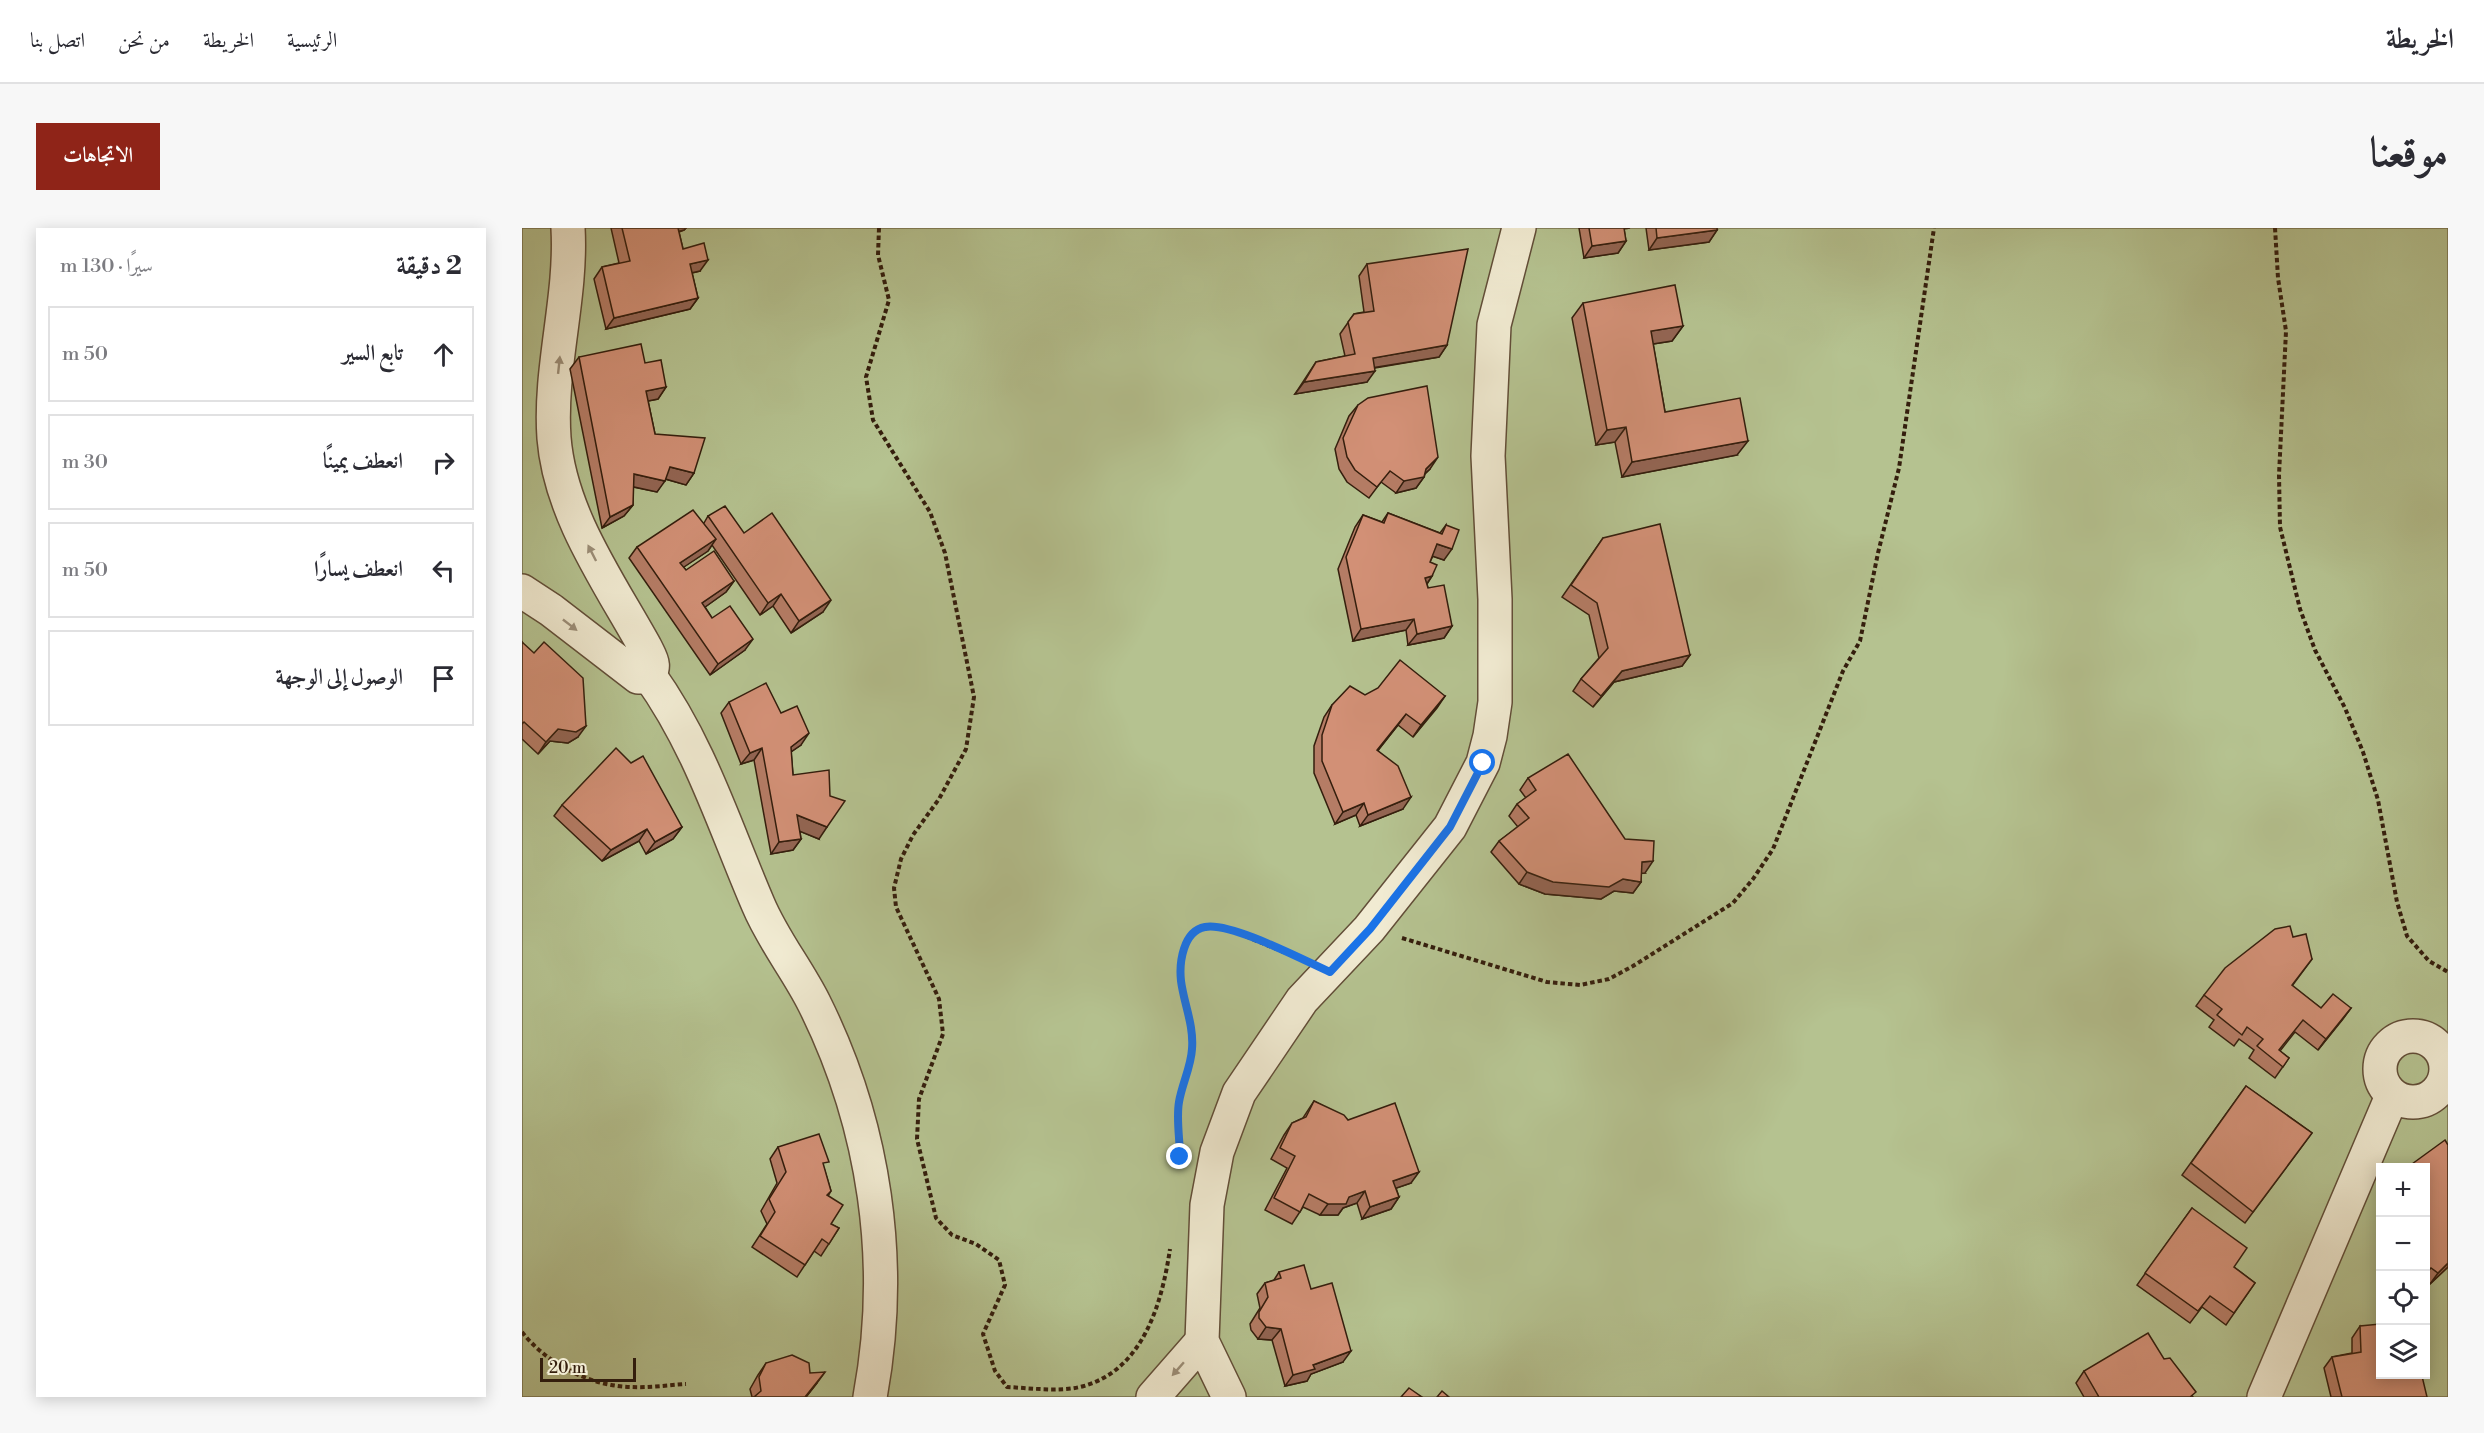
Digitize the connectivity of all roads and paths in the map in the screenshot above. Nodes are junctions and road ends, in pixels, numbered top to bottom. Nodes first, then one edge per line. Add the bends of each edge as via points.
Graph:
1 (568, 228) edge
2 (879, 228) edge
3 (1519, 228) edge
4 (1934, 228) edge
5 (2275, 228) edge
6 (522, 591) edge
7 (649, 675) junction
8 (1370, 929) junction
9 (1330, 972) junction
10 (2448, 972) edge
11 (2447, 1072) edge
12 (2392, 1096) junction
13 (1179, 1169) dead end
14 (1170, 1247) dead end
15 (522, 1332) edge
16 (1202, 1341) junction
17 (686, 1384) dead end
18 (870, 1397) edge
19 (1153, 1397) edge
20 (1229, 1397) edge
21 (2264, 1397) edge

7 -> 1 street via 652,662 578,526 557,458 555,395 568,272
2 - 14 path via 878,255 889,300 866,377 873,420 930,512 945,552 974,697 966,749 939,799 913,835 901,859 894,888 896,907 939,999 943,1034 919,1099 917,1139 936,1218 952,1235 976,1244 999,1260 1005,1285 983,1334 995,1371 1007,1387 1081,1387 1115,1371 1131,1356 1154,1316 1164,1290
3 - 8 street via 1494,325 1488,456 1495,599 1495,702 1490,736 1483,763 1450,827
4 - 8 path via 1899,468 1860,642 1843,671 1773,849 1753,879 1733,903 1633,966 1609,978 1580,985 1547,982
5 - 10 path via 2286,331 2278,474 2280,527 2314,650 2358,741 2378,800 2407,936 2429,961
6 -> 7 street via 634,675
7 - 18 street via 701,762 759,907 777,944 813,1000 850,1092 874,1190 881,1247 881,1327
8 - 9 street
9 - 13 path via 1233,931 1206,927 1193,933 1181,964 1192,1049 1178,1105
9 - 16 street via 1302,999 1269,1045 1239,1094 1217,1152 1207,1205
11 - 12 street via 2432,1097 2405,1102
11 - 12 street via 2443,1055 2432,1042 2416,1036 2399,1039 2386,1049 2379,1065 2382,1082
12 - 21 street
15 - 17 path via 533,1347 579,1377 629,1387
16 -> 19 street
16 - 20 street

